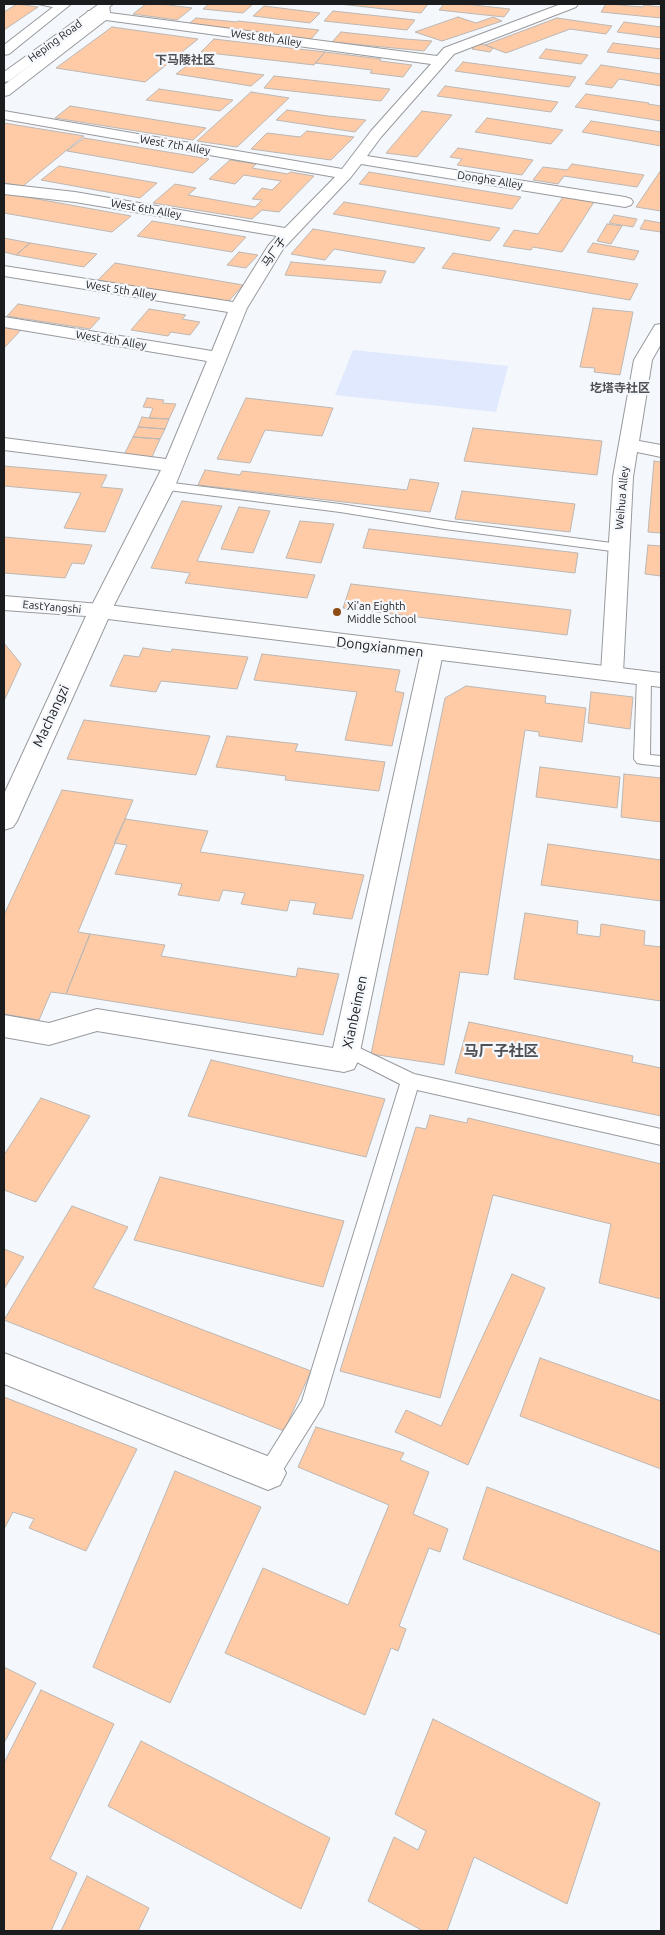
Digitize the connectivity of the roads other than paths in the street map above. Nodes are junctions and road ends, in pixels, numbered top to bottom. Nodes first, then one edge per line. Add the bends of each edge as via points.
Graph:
1 (42, 4) edge
2 (572, 4) edge
3 (64, 5) edge
4 (98, 9) edge
5 (4, 51) edge
6 (441, 61) junction
7 (4, 65) edge
8 (4, 78) edge
9 (4, 92) edge
10 (4, 116) edge
11 (356, 159) junction
12 (346, 174) junction
13 (4, 189) edge
14 (625, 202) dead end
15 (287, 233) junction
16 (4, 271) edge
17 (238, 308) junction
18 (4, 322) edge
19 (661, 329) edge
20 (218, 358) junction
21 (4, 444) edge
22 (628, 445) junction
23 (661, 450) edge
24 (174, 466) junction
25 (165, 486) junction
26 (619, 548) junction
27 (4, 602) edge
28 (100, 611) junction
29 (432, 653) junction
30 (612, 673) junction
31 (653, 679) edge
32 (661, 761) edge
33 (12, 784) edge
34 (4, 821) edge
35 (4, 1026) edge
36 (347, 1049) junction
37 (410, 1081) junction
38 (661, 1137) edge
39 (4, 1368) edge
40 (268, 1473) joint

1 - 3 lane
2 - 6 street, 马厂子 via 449,51
3 - 5 street
4 - 6 street, West 8th Alley
4 - 7 street, Heping Road
4 - 8 street, Heping Road
4 - 9 street
6 - 11 street, 马厂子
10 - 12 street, West 7th Alley
11 - 12 street, 马厂子
11 - 14 street, Donghe Alley
12 - 15 street, 马厂子
13 - 15 street, West 6th Alley via 75,197
15 - 17 street, 马厂子
16 - 17 street, West 5th Alley
17 - 20 street, 马厂子
18 - 20 street, West 4th Alley
19 - 22 street, Weihua Alley via 643,360
20 - 24 street, 马厂子
21 - 24 street
22 - 23 street
22 - 26 street, Weihua Alley
24 - 25 street, 马厂子
25 - 26 lane
25 - 28 street, 马厂子
26 - 30 street, Weihua Alley
27 - 28 street, EastYangshi
28 - 29 street, Dongxianmen
28 - 33 street, Machangzi
29 - 30 street, Dongxianmen
29 - 36 street, Xianbeimen
30 - 31 street, Dongxianmen
31 - 32 lane via 642,759
33 - 34 street, Machangzi
35 - 36 street, Xianbeimen via 49,1034 98,1020 344,1061
36 - 37 lane
37 - 38 lane
37 - 40 lane via 312,1406
39 - 40 street

